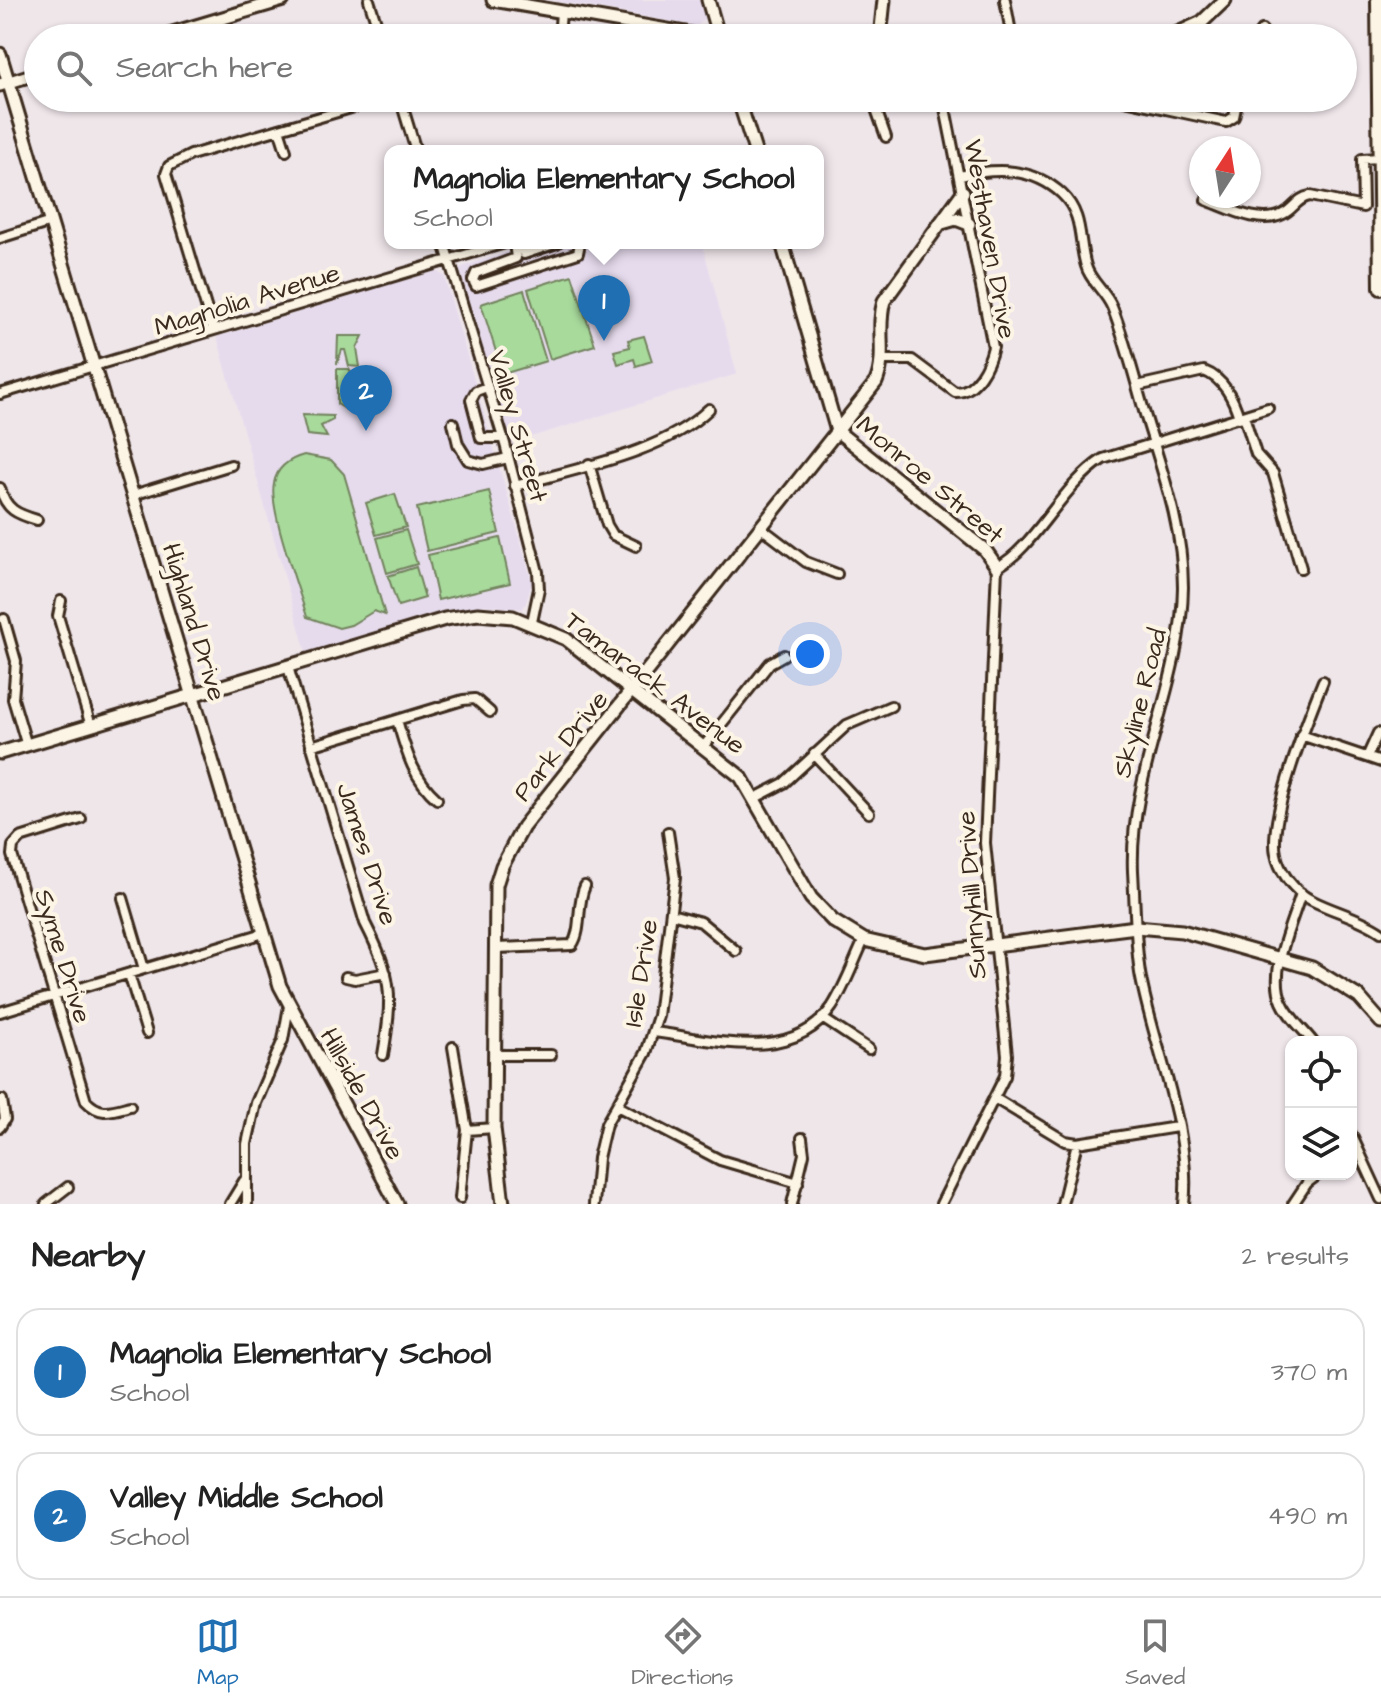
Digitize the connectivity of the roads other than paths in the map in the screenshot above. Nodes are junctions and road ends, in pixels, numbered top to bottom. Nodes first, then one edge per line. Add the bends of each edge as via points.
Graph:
1 (283, 0) edge
2 (369, 0) edge
3 (493, 0) edge
4 (708, 0) edge
5 (884, 0) edge
6 (1005, 0) edge
7 (1225, 0) edge
8 (1378, 0) edge
9 (561, 12) junction
10 (203, 24) edge
11 (377, 24) edge
12 (560, 24) edge
13 (633, 24) edge
14 (714, 24) edge
15 (881, 24) edge
16 (1009, 24) edge
17 (1198, 24) edge
18 (0, 54) edge
19 (24, 77) edge
20 (4, 83) edge
21 (337, 112) edge
22 (404, 112) edge
23 (742, 112) edge
24 (877, 112) edge
25 (946, 112) edge
26 (1180, 112) edge
27 (1235, 112) edge
28 (279, 129) junction
29 (886, 137) dead end
30 (414, 145) edge
31 (753, 145) edge
32 (286, 151) dead end
33 (1379, 158) junction
34 (960, 176) junction
35 (963, 192) junction
36 (1227, 208) edge
37 (51, 222) junction
38 (942, 223) junction
39 (969, 224) junction
40 (0, 238) edge
41 (446, 249) edge
42 (485, 249) edge
43 (517, 249) edge
44 (521, 249) edge
45 (539, 249) edge
46 (579, 249) edge
47 (784, 249) edge
48 (524, 254) junction
49 (449, 260) junction
50 (527, 268) junction
51 (1381, 288) edge
52 (213, 330) junction
53 (881, 360) junction
54 (94, 366) junction
55 (1137, 386) junction
56 (487, 387) junction
57 (0, 394) edge
58 (827, 401) junction
59 (857, 405) junction
60 (1268, 408) dead end
61 (709, 409) dead end
62 (1242, 417) junction
63 (453, 423) dead end
64 (837, 431) junction
65 (503, 438) junction
66 (1154, 444) junction
67 (508, 458) junction
68 (589, 464) junction
69 (231, 465) dead end
70 (515, 486) junction
71 (0, 488) edge
72 (133, 495) junction
73 (37, 520) dead end
74 (760, 527) junction
75 (636, 546) dead end
76 (997, 567) junction
77 (1301, 568) dead end
78 (837, 574) dead end
79 (61, 601) dead end
80 (4, 619) dead end
81 (532, 622) junction
82 (784, 655) dead end
83 (288, 667) junction
84 (1323, 681) dead end
85 (634, 691) junction
86 (193, 696) junction
87 (891, 706) dead end
88 (490, 712) dead end
89 (397, 720) junction
90 (91, 726) junction
91 (1378, 733) dead end
92 (1301, 735) junction
93 (27, 746) junction
94 (311, 746) junction
95 (704, 746) junction
96 (0, 753) edge
97 (814, 754) junction
98 (1368, 755) junction
99 (1381, 762) edge
100 (755, 798) junction
101 (437, 799) dead end
102 (869, 813) dead end
103 (81, 819) dead end
104 (668, 832) dead end
105 (585, 886) dead end
106 (1301, 893) junction
107 (123, 898) dead end
108 (671, 914) junction
109 (1136, 927) junction
110 (1381, 932) edge
111 (264, 933) junction
112 (864, 940) junction
113 (994, 945) junction
114 (497, 948) junction
115 (736, 951) dead end
116 (1282, 958) junction
117 (144, 969) junction
118 (386, 973) junction
119 (129, 974) junction
120 (346, 977) dead end
121 (55, 996) junction
122 (289, 1006) junction
123 (0, 1012) edge
124 (822, 1018) junction
125 (1381, 1022) edge
126 (654, 1032) junction
127 (147, 1033) dead end
128 (1308, 1036) edge
129 (453, 1047) dead end
130 (869, 1049) dead end
131 (383, 1055) dead end
132 (495, 1055) junction
133 (551, 1055) dead end
134 (996, 1099) junction
135 (2, 1100) dead end
136 (130, 1106) dead end
137 (617, 1106) junction
138 (0, 1127) edge
139 (1177, 1127) junction
140 (494, 1128) junction
141 (467, 1130) junction
142 (802, 1138) dead end
143 (1077, 1143) junction
144 (1357, 1159) edge
145 (246, 1174) junction
146 (1311, 1180) edge
147 (798, 1183) junction
148 (68, 1187) dead end
149 (460, 1198) dead end
150 (1381, 1199) edge
151 (46, 1204) edge
152 (230, 1204) edge
153 (247, 1204) edge
154 (397, 1204) edge
155 (503, 1204) edge
156 (594, 1204) edge
157 (792, 1204) edge
158 (941, 1204) edge
159 (1062, 1204) edge
160 (1184, 1204) edge
161 (1293, 1204) edge

1 - 10 main road
2 - 11 street
3 - 9 main road
4 - 14 main road
5 - 15 main road
6 - 16 street
7 - 17 main road
8 - 33 main road
9 - 12 street
9 - 13 main road
18 - 20 main road, Highland Drive
19 - 20 main road
20 - 37 main road, Highland Drive
21 - 28 street
22 - 30 street
23 - 31 main road
24 - 29 street
25 - 34 street, Westhaven Drive
26 - 27 street via 1226,122
28 - 32 street
28 - 52 street via 191,155 169,166 166,174
33 - 36 street via 1362,159 1363,207 1310,196 1270,217
33 - 51 main road
34 - 35 street, Westhaven Drive
34 - 55 street, Skyline Road via 1014,172 1030,175 1063,195 1078,217 1086,267 1112,306
35 - 38 main road, Park Drive
35 - 39 street, Westhaven Drive
37 - 40 street
37 - 54 main road, Highland Drive
38 - 39 main road via 956,219
38 - 53 main road, Park Drive via 884,301 879,318
39 - 53 street, Westhaven Drive via 993,336 989,362 970,388 955,392 912,360
41 - 49 street, Valley Street
42 - 49 street, Magnolia Avenue
43 - 50 street via 516,258 476,273 476,286
44 - 48 street
45 - 48 street
46 - 50 street
47 - 58 main road, Monroe Street
48 - 50 street
49 - 52 street, Magnolia Avenue
49 - 56 street, Valley Street
52 - 54 street, Magnolia Avenue
53 - 59 main road, Park Drive via 876,382
54 - 57 street, Magnolia Avenue
54 - 72 main road, Highland Drive
55 - 62 street via 1204,371 1227,391
55 - 66 street, Skyline Road
56 - 65 street, Valley Street
56 - 65 street via 471,400 477,430 481,438
58 - 59 main road via 837,409
58 - 64 main road, Monroe Street
59 - 64 main road, Park Drive
60 - 62 street
61 - 68 street via 688,429 665,440
62 - 66 street
62 - 77 street via 1256,454 1273,473
63 - 67 street via 468,460 483,464
64 - 74 main road, Park Drive
64 - 76 main road, Monroe Street via 985,550
65 - 67 street, Valley Street
66 - 76 street via 1103,459 1080,474 1013,556
66 - 109 street, Skyline Road via 1177,529 1183,585 1180,639 1138,797 1133,844
67 - 70 street, Valley Street
68 - 70 street
68 - 75 street via 607,525 613,535
69 - 72 street
70 - 81 street, Valley Street via 538,572
71 - 73 street via 14,513
72 - 86 main road, Highland Drive
74 - 78 street via 806,562
74 - 85 main road, Park Drive
76 - 113 street, Sunnyhill Drive via 984,817
79 - 90 street via 58,616
80 - 93 street via 16,661 13,699
81 - 83 main road, Tamarack Avenue via 495,615 445,619
81 - 85 main road, Tamarack Avenue via 566,639
82 - 95 street via 770,663
83 - 86 main road, Tamarack Avenue
83 - 94 street, James Drive
84 - 92 street
85 - 95 main road, Tamarack Avenue
85 - 114 main road, Park Drive via 515,841 496,885
86 - 90 main road, Tamarack Avenue
86 - 111 main road, Highland Drive
87 - 97 street via 847,725
88 - 89 street via 475,699 463,700
89 - 94 street
89 - 101 street via 413,770
90 - 93 main road, Tamarack Avenue
91 - 98 street
92 - 98 street
92 - 106 street via 1275,832 1282,872
93 - 96 main road, Tamarack Avenue
94 - 118 street, James Drive via 365,923
95 - 100 main road, Tamarack Avenue via 741,777
97 - 100 street via 784,783
97 - 102 street
98 - 99 street
100 - 112 main road, Tamarack Avenue via 811,898 833,921
103 - 121 street, Syme Drive via 20,838 13,846
104 - 108 street, Isle Drive via 675,878
105 - 114 street via 572,945
106 - 110 street
106 - 116 street
107 - 117 street
108 - 115 street via 701,922
108 - 126 street, Isle Drive
109 - 113 main road, Tamarack Avenue
109 - 116 main road, Tamarack Avenue via 1182,931
109 - 139 street, Skyline Road via 1140,974
111 - 117 street
111 - 122 main road, Highland Drive
112 - 113 main road, Tamarack Avenue via 925,954
112 - 124 street
113 - 134 street, Sunnyhill Drive via 1007,1055
114 - 132 main road, Park Drive
116 - 125 main road, Tamarack Avenue via 1325,975 1359,997
116 - 128 street via 1282,1002
117 - 119 street
118 - 120 street
118 - 131 street, James Drive via 391,1009
119 - 121 street
119 - 127 street
121 - 123 street
121 - 136 street, Syme Drive via 86,1101 95,1111
122 - 145 street via 283,1040 256,1103
122 - 154 main road, Hillside Drive
124 - 126 street via 803,1033 764,1044
124 - 130 street
126 - 137 street, Isle Drive
129 - 141 street
132 - 133 street
132 - 140 main road, Park Drive
134 - 143 street
134 - 158 street, Sunnyhill Drive
135 - 138 street via 5,1119
137 - 147 street via 720,1160
137 - 156 street, Isle Drive via 606,1124 598,1158
139 - 143 street
139 - 160 street, Skyline Road
140 - 141 street
140 - 155 main road, Park Drive
141 - 149 street
142 - 147 street
143 - 159 street
144 - 150 street
145 - 152 street
145 - 153 street
146 - 161 street
147 - 157 street
148 - 151 street

